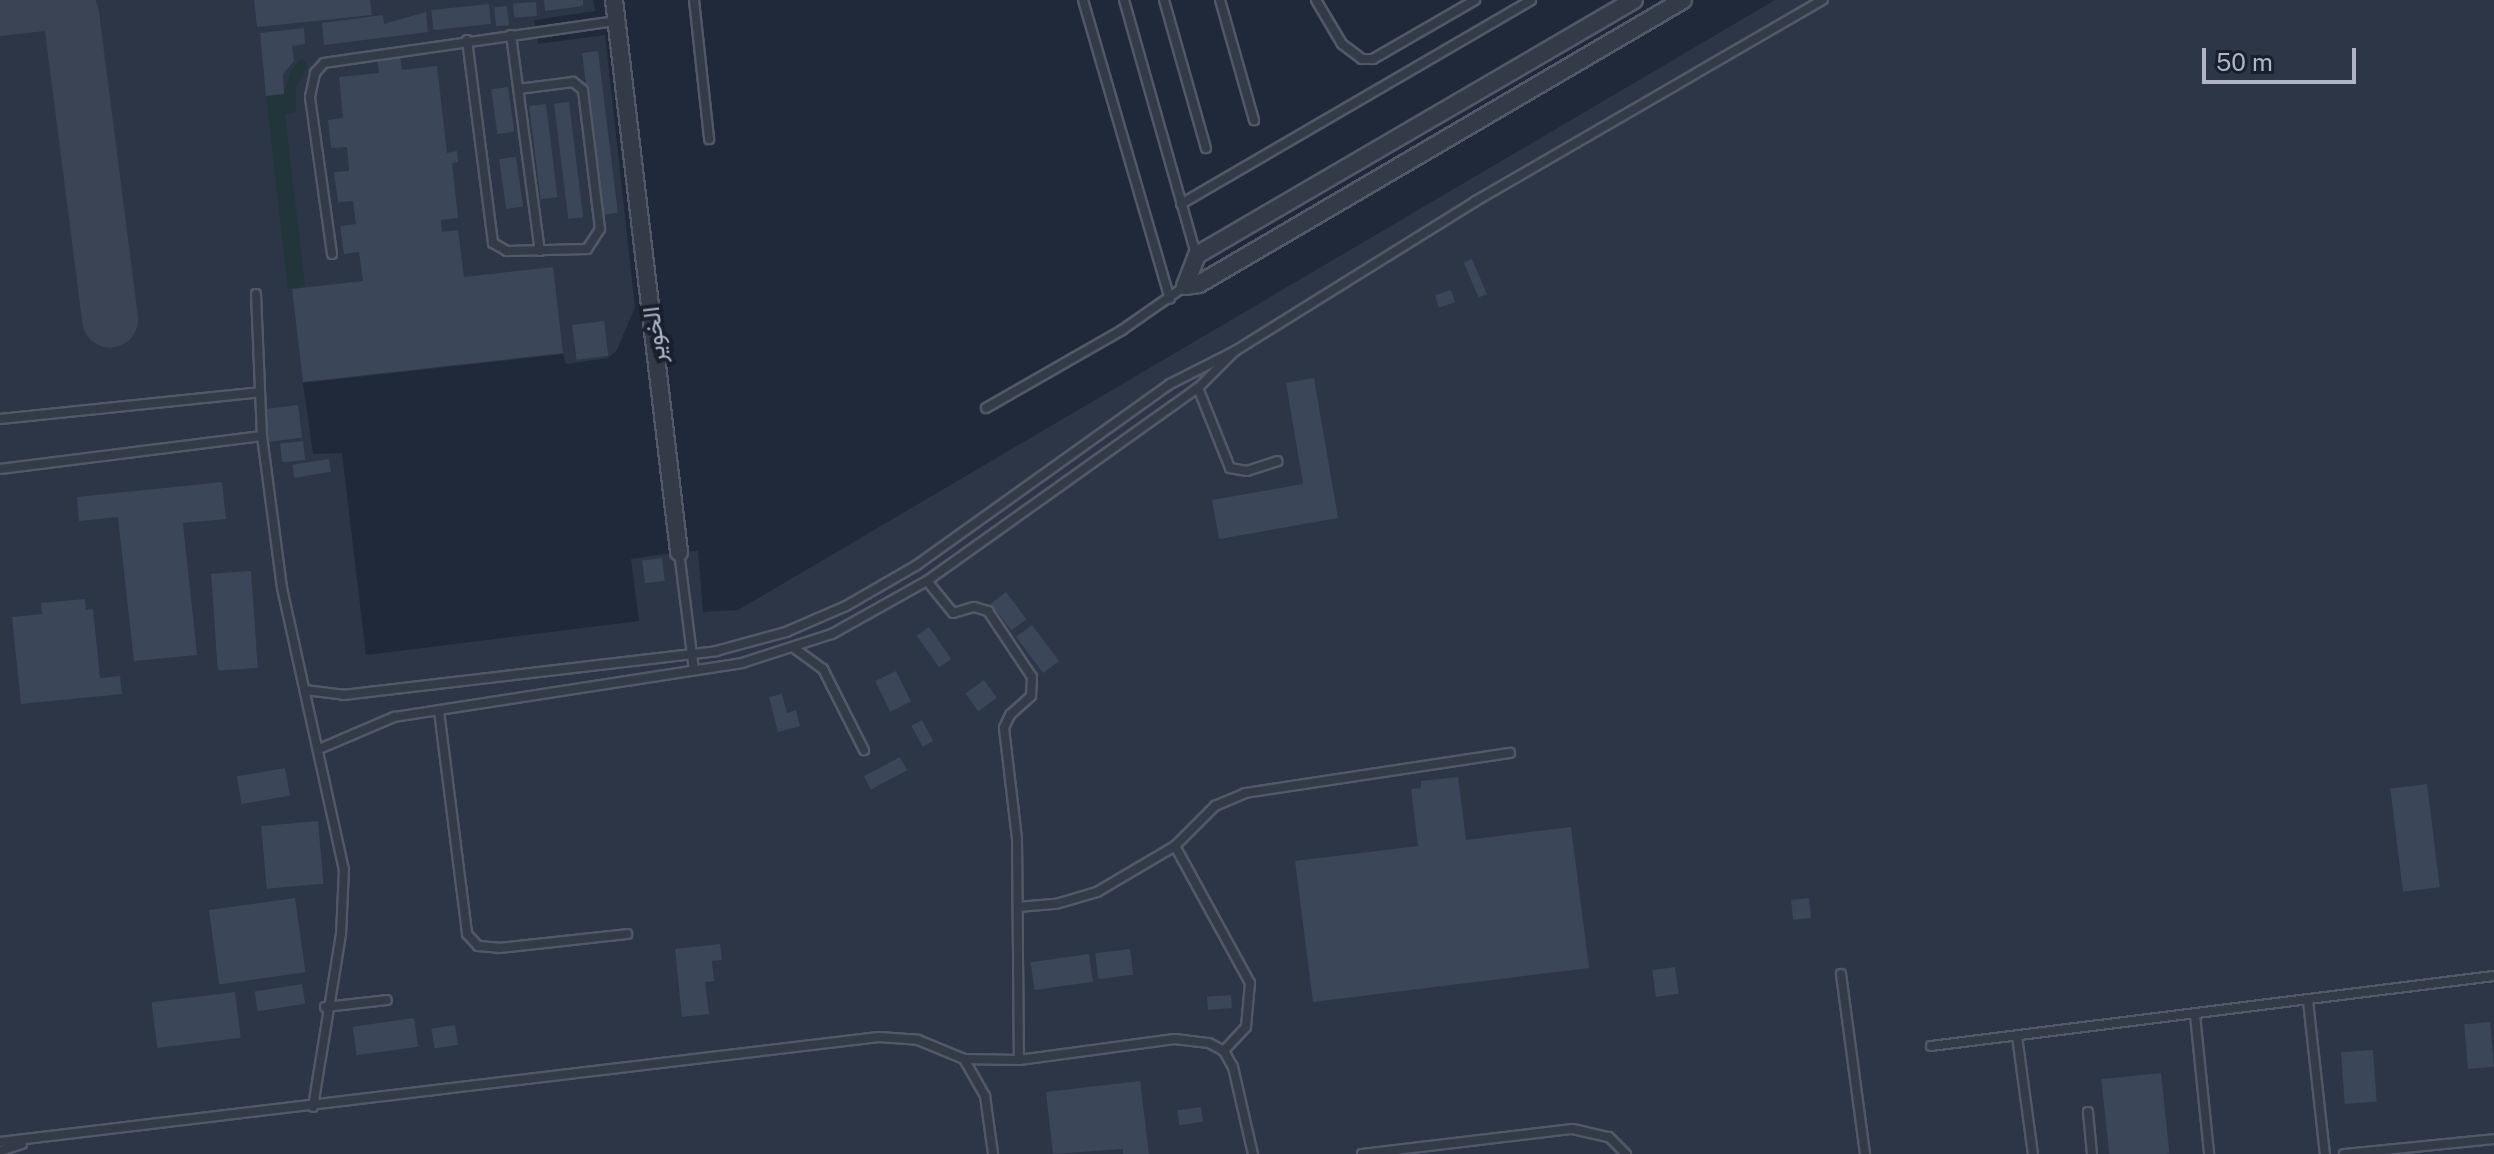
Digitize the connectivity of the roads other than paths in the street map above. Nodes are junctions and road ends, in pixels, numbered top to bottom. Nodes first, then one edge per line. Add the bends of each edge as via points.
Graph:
1 (614, 0) edge
2 (694, 0) edge
3 (1083, 0) edge
4 (1124, 0) edge
5 (1164, 0) edge
6 (1220, 0) edge
7 (1316, 0) edge
8 (1475, 0) edge
9 (1531, 0) edge
10 (1634, 0) edge
11 (1683, 0) edge
12 (1823, 0) edge
13 (616, 21) junction
14 (511, 35) junction
15 (467, 40) junction
16 (518, 89) junction
17 (1254, 120) dead end
18 (709, 139) dead end
19 (1206, 148) dead end
20 (1181, 204) junction
21 (540, 251) junction
22 (332, 254) dead end
23 (1197, 255) junction
24 (1185, 286) junction
25 (256, 294) dead end
26 (1170, 299) junction
27 (1235, 351) junction
28 (1198, 388) junction
29 (260, 392) junction
30 (986, 408) dead end
31 (0, 419) edge
32 (262, 436) junction
33 (1277, 461) dead end
34 (0, 469) edge
35 (679, 552) joint
36 (927, 581) junction
37 (794, 648) junction
38 (692, 654) junction
39 (694, 670) junction
40 (305, 690) junction
41 (439, 711) junction
42 (319, 749) junction
43 (864, 750) dead end
44 (1510, 753) dead end
45 (1175, 846) junction
46 (1018, 907) junction
47 (627, 934) dead end
48 (1841, 974) dead end
49 (2494, 976) edge
50 (387, 1000) dead end
51 (2308, 1001) junction
52 (325, 1007) junction
53 (2195, 1015) junction
54 (2017, 1036) junction
55 (1931, 1046) dead end
56 (1224, 1051) junction
57 (964, 1059) junction
58 (1019, 1060) junction
59 (313, 1107) junction
60 (2088, 1112) dead end
61 (2494, 1139) edge
62 (32, 1141) junction
63 (0, 1142) edge
64 (0, 1151) edge
65 (993, 1154) edge
66 (1253, 1154) edge
67 (1362, 1154) edge
68 (1626, 1154) edge
69 (1865, 1154) edge
70 (2033, 1154) edge
71 (2092, 1154) edge
72 (2209, 1154) edge
73 (2325, 1154) edge
74 (2344, 1154) edge

1 - 13 street, الخوير
2 - 18 lane
3 - 26 lane
4 - 20 lane
5 - 19 lane
6 - 17 lane
7 - 8 lane via 1342,44 1362,59 1373,59
9 - 20 lane
10 - 23 street
11 - 24 street via 1199,284
12 - 27 lane via 1474,202
13 - 14 lane
13 - 35 street, الخوير
14 - 15 lane
14 - 16 lane
15 - 21 lane via 490,238 507,251
15 - 22 lane via 336,58 315,73 310,97
16 - 21 lane
16 - 21 lane via 573,82 584,94 599,235 581,251
20 - 23 lane
23 - 24 street
24 - 26 lane
25 - 29 lane
26 - 30 lane
27 - 28 lane
27 - 38 lane via 1170,384 888,583 786,632
28 - 33 lane via 1230,468 1247,471
28 - 36 lane
29 - 31 lane
29 - 32 lane
32 - 34 lane
32 - 40 lane via 282,588
35 - 38 lane, الخوير
36 - 37 lane via 869,615
36 - 46 lane via 953,613 974,607 988,611 1032,677 1031,696 1004,728 1015,804
37 - 39 lane
37 - 43 lane via 823,669
38 - 39 lane, الخوير
38 - 40 lane via 343,695
39 - 41 lane
40 - 42 lane
41 - 42 lane via 375,723
41 - 47 lane via 467,934 478,946 499,948
42 - 52 lane via 344,869 341,934
44 - 45 lane via 1245,793 1205,814
45 - 46 lane via 1097,892 1056,904
45 - 56 lane via 1250,983 1246,1027
46 - 58 lane
48 - 69 lane
49 - 51 lane
50 - 52 lane
51 - 53 lane
51 - 73 lane
52 - 59 lane
53 - 54 lane
53 - 72 lane
54 - 55 lane
54 - 70 lane
56 - 58 lane via 1201,1041 1175,1039
56 - 66 lane via 1239,1082
57 - 58 lane
57 - 59 lane via 918,1040 879,1037
57 - 65 lane via 985,1096
59 - 62 lane
60 - 71 lane
61 - 74 lane
62 - 63 lane
62 - 64 lane
67 - 68 lane via 1573,1129 1609,1137

